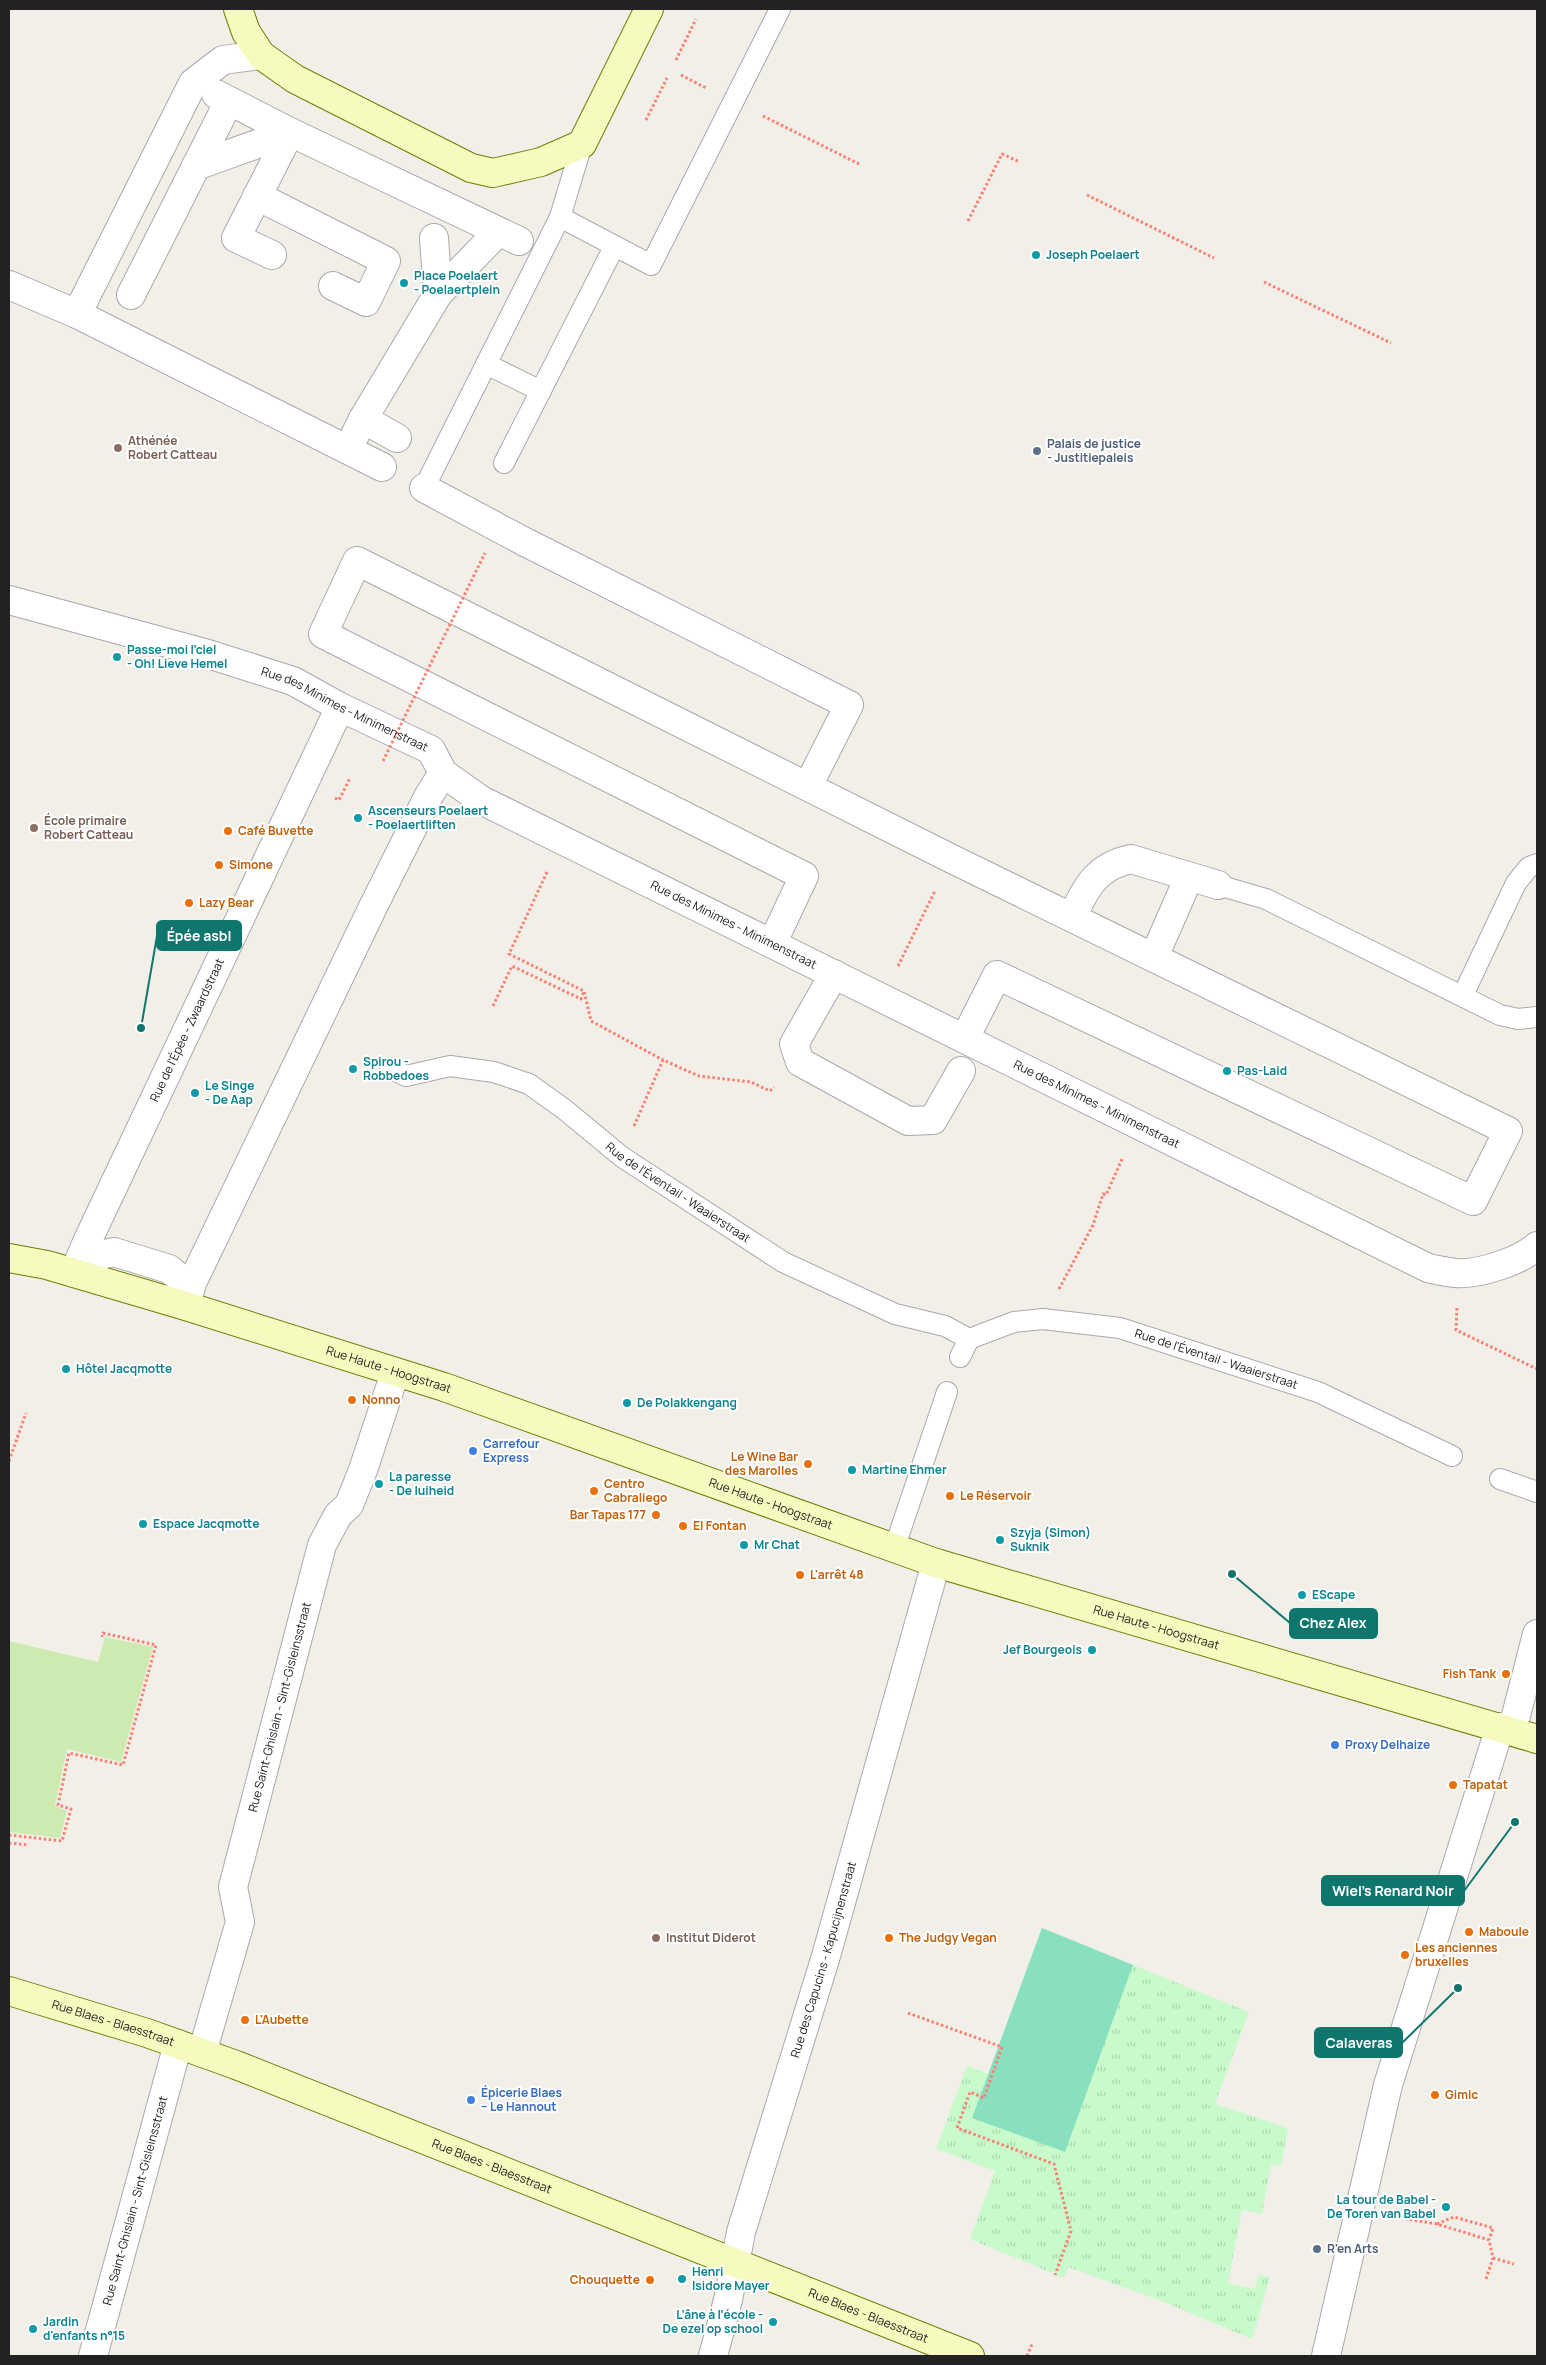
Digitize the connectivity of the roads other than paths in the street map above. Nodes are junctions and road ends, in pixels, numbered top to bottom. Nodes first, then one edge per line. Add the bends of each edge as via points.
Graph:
1 (238, 9) edge
2 (649, 9) edge
3 (780, 9) edge
4 (261, 55) junction
5 (290, 132) junction
6 (582, 144) junction
7 (196, 166) junction
8 (257, 196) junction
9 (449, 206) junction
10 (560, 217) junction
11 (614, 247) junction
12 (272, 256) dead end
13 (9, 285) edge
14 (333, 286) dead end
15 (438, 294) junction
16 (78, 314) junction
17 (119, 322) dead end
18 (486, 364) junction
19 (541, 391) junction
20 (397, 438) dead end
21 (504, 463) dead end
22 (382, 467) dead end
23 (424, 488) joint
24 (9, 600) edge
25 (340, 707) junction
26 (443, 772) junction
27 (808, 786) junction
28 (1537, 864) edge
29 (1189, 877) junction
30 (1218, 885) joint
31 (1072, 917) junction
32 (772, 944) junction
33 (1154, 957) junction
34 (834, 974) junction
35 (1464, 995) junction
36 (1537, 1016) edge
37 (965, 1038) junction
38 (390, 1068) dead end
39 (961, 1071) dead end
40 (1537, 1246) edge
41 (95, 1256) dead end
42 (9, 1258) edge
43 (74, 1273) junction
44 (184, 1293) junction
45 (969, 1339) junction
46 (960, 1357) dead end
47 (395, 1373) junction
48 (947, 1392) dead end
49 (1452, 1456) dead end
50 (1500, 1479) dead end
51 (1537, 1492) edge
52 (894, 1549) junction
53 (936, 1563) junction
54 (1537, 1634) edge
55 (1506, 1729) junction
56 (1537, 1738) edge
57 (9, 1991) edge
58 (190, 2048) junction
59 (735, 2263) junction
60 (93, 2356) edge
61 (713, 2356) edge
62 (970, 2356) edge
63 (1326, 2356) edge

1 - 4 street via 246,32
2 - 6 street
3 - 11 lane via 651,265
4 - 6 street via 295,78 471,168 493,173 541,162
4 - 16 street via 223,60 193,83
5 - 7 street
5 - 7 street via 222,97
5 - 8 street
5 - 9 street
6 - 10 lane
7 - 17 street via 121,291
8 - 12 street via 236,238
8 - 14 street via 386,261 366,302
9 - 15 street via 440,245
9 - 15 street via 509,236
10 - 11 lane
10 - 18 lane
11 - 19 lane
13 - 16 street
15 - 20 street via 357,430
16 - 22 street
18 - 19 lane
18 - 23 lane
19 - 21 lane
23 - 27 street via 531,546 849,705
24 - 25 street, Rue des Minimes - Minimenstraat via 284,678
25 - 26 street, Rue des Minimes - Minimenstraat via 432,750
25 - 43 street, Rue de l'Épée - Zwaardstraat
26 - 32 street, Rue des Minimes - Minimenstraat via 481,800
26 - 44 street via 372,909 192,1283
27 - 31 street
27 - 32 street via 357,561 323,634 804,876
28 - 35 lane via 1529,867 1516,883
29 - 30 street
29 - 31 street via 1131,859 1119,861 1107,867 1086,888
29 - 33 street
30 - 35 lane via 1266,899
31 - 33 street
32 - 34 street, Rue des Minimes - Minimenstraat
33 - 37 street via 1508,1131 1473,1201 997,975
34 - 37 street, Rue des Minimes - Minimenstraat
34 - 39 street via 794,1044 800,1062 908,1121 933,1120
35 - 36 lane via 1500,1015 1518,1020
37 - 40 street, Rue des Minimes - Minimenstraat via 1428,1268 1457,1274 1504,1264
38 - 45 lane, Rue de l'Éventail - Waaierstraat via 406,1076 450,1066 494,1072 529,1084 622,1157 783,1262 894,1314 945,1326
41 - 44 street via 114,1252 169,1269
42 - 43 street, Rue Haute - Hoogstraat
43 - 44 street, Rue Haute - Hoogstraat
44 - 47 street, Rue Haute - Hoogstraat
45 - 46 lane
45 - 49 lane, Rue de l'Éventail - Waaierstraat via 1014,1322 1043,1319 1120,1328 1318,1392
47 - 52 street, Rue Haute - Hoogstraat via 444,1387
47 - 58 street, Rue Saint-Ghislain - Sint-Gisleinsstraat via 364,1470 349,1505 338,1515 322,1545 233,1887 240,1922
48 - 52 lane
50 - 51 lane
52 - 53 street, Rue Haute - Hoogstraat
53 - 55 street, Rue Haute - Hoogstraat
53 - 59 street, Rue des Capucins - Kapucijnenstraat via 826,1956 741,2232
54 - 55 street
55 - 56 street, Rue Haute - Hoogstraat
55 - 63 street via 1388,2085
57 - 58 street, Rue Blaes - Blaesstraat
58 - 59 street, Rue Blaes - Blaesstraat
58 - 60 street, Rue Saint-Ghislain - Sint-Gisleinsstraat
59 - 61 street, Rue des Capucins - Kapucijnenstraat
59 - 62 street, Rue Blaes - Blaesstraat

